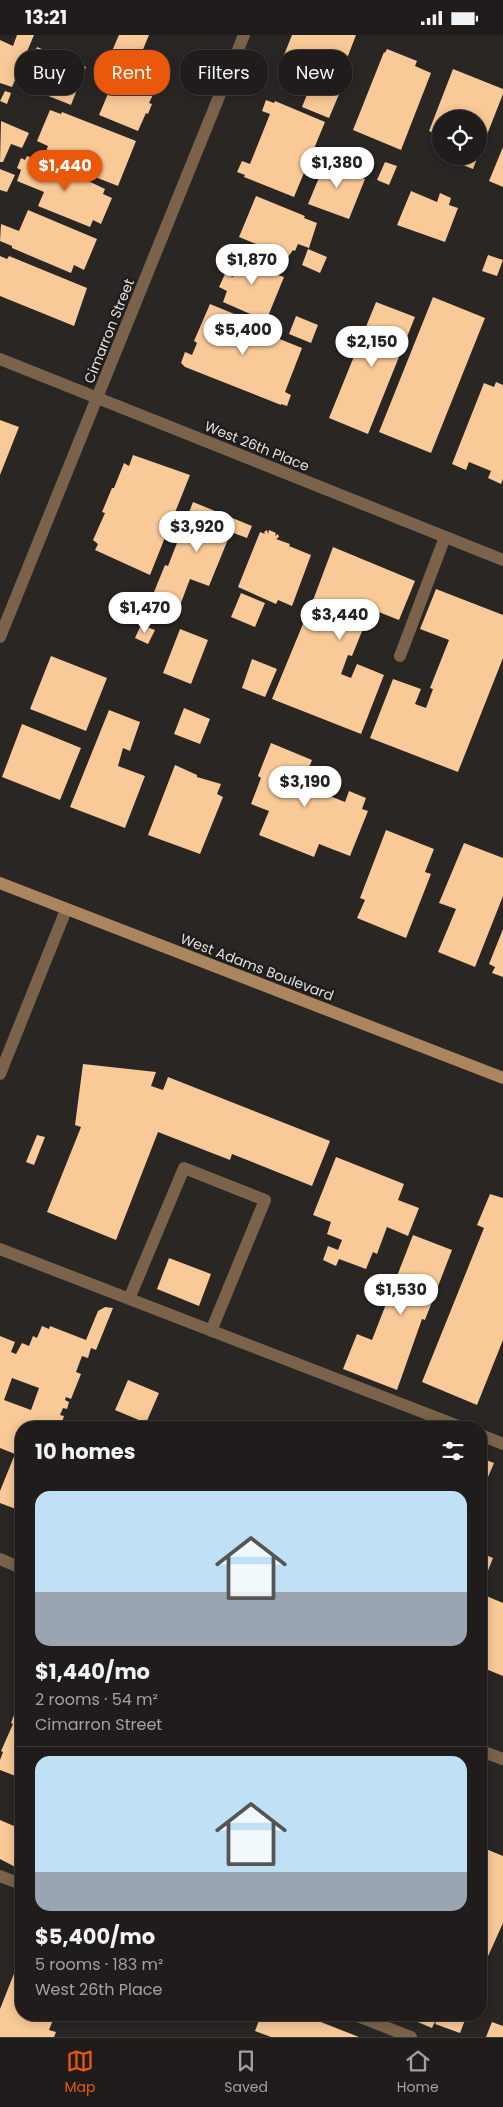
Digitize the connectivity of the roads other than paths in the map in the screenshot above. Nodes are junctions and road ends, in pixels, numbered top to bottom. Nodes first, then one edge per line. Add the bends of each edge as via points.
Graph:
1 (244, 35) edge
2 (0, 359) edge
3 (97, 399) junction
4 (445, 537) junction
5 (503, 560) edge
6 (0, 637) edge
7 (400, 656) dead end
8 (0, 883) edge
9 (66, 910) junction
10 (0, 1074) edge
11 (503, 1077) edge
12 (0, 1249) edge
13 (130, 1299) junction
14 (211, 1331) junction
15 (445, 1421) edge
16 (487, 1437) edge
17 (503, 1444) edge
18 (0, 1559) edge
19 (15, 1565) edge
20 (487, 1753) edge
21 (503, 1759) edge
22 (0, 1876) edge
23 (15, 1882) edge
24 (370, 2021) edge
25 (411, 2037) edge

1 - 3 street, Cimarron Street
2 - 3 street, West 26th Place
3 - 4 street, West 26th Place
3 - 6 street, Cimarron Street
4 - 5 street, West 26th Place
4 - 7 street
8 - 9 main road, West Adams Boulevard
9 - 10 street
9 - 11 main road, West Adams Boulevard
12 - 13 street
13 - 14 street
13 - 14 street via 184,1168 265,1199
14 - 15 street
16 - 17 street
18 - 19 street
20 - 21 street
22 - 23 street
24 - 25 street

